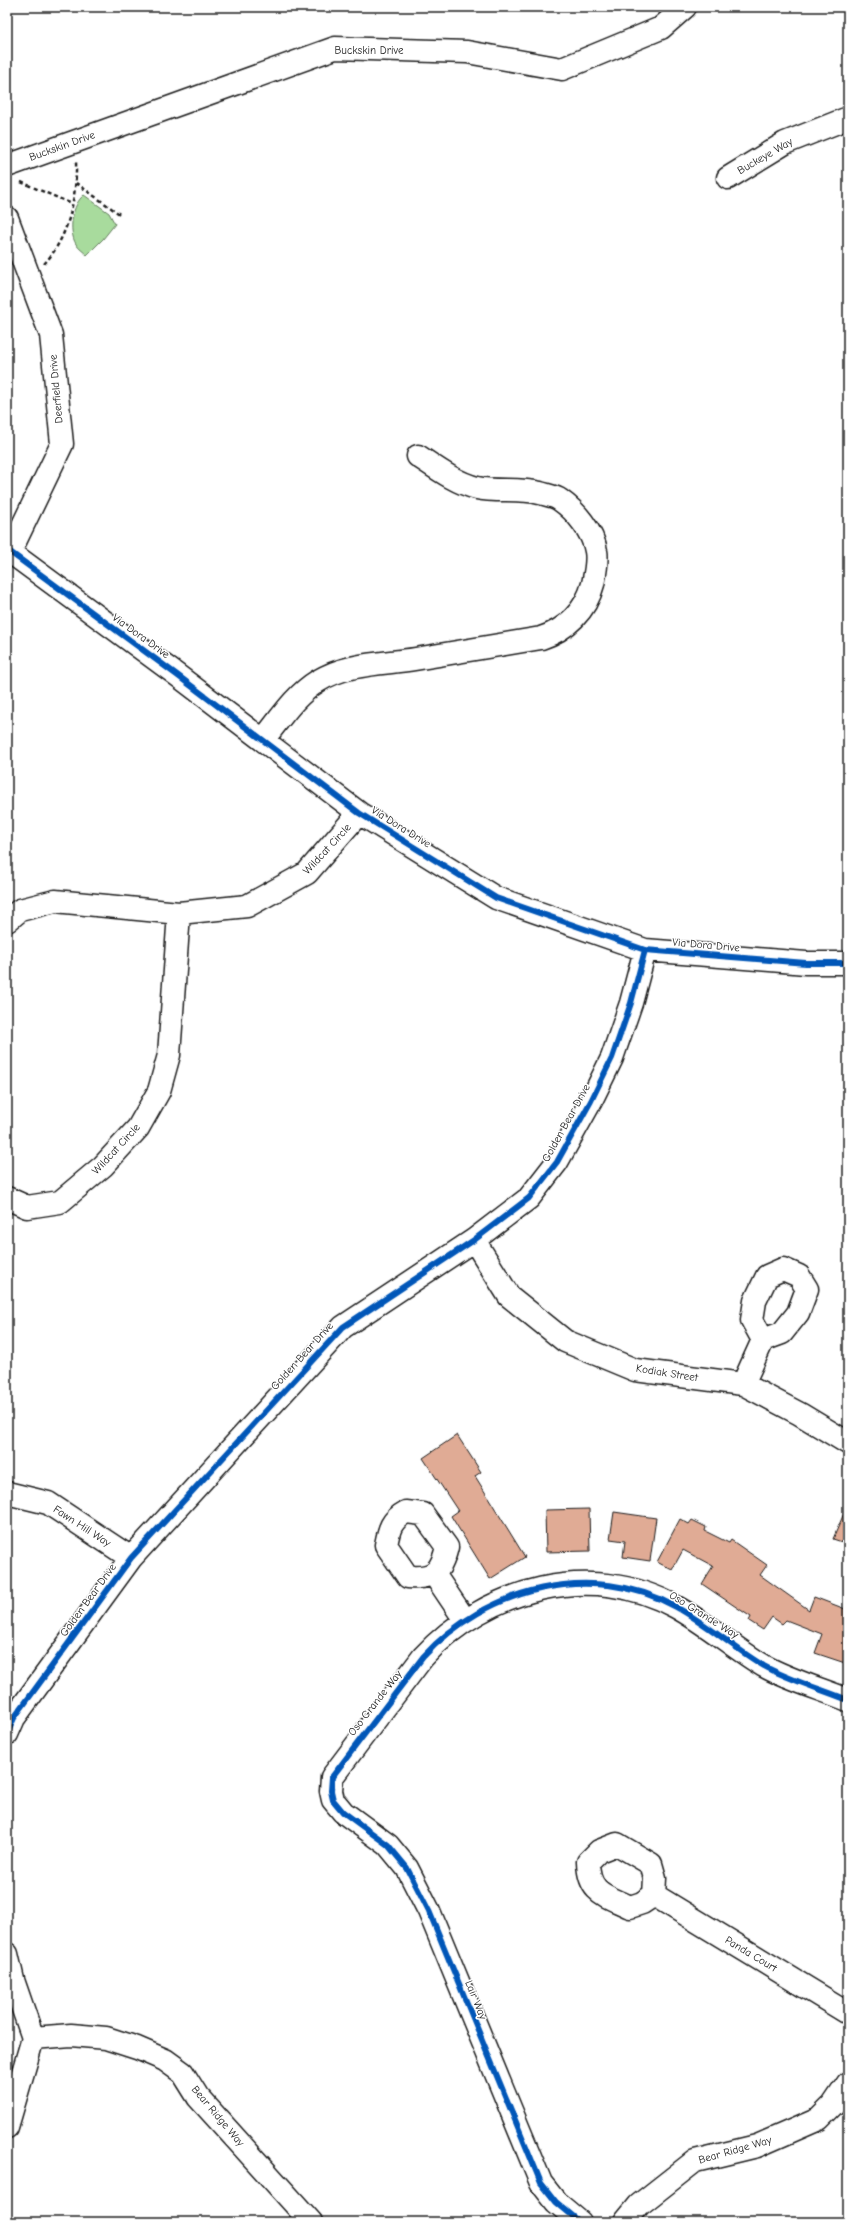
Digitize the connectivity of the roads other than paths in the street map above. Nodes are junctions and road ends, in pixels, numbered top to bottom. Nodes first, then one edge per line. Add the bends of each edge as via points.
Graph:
1 (685, 7) edge
2 (848, 118) edge
3 (13, 173) edge
4 (728, 178) dead end
5 (7, 218) edge
6 (418, 456) dead end
7 (9, 554) edge
8 (263, 740) junction
9 (359, 813) junction
10 (179, 913) junction
11 (7, 921) edge
12 (645, 950) junction
13 (848, 963) edge
14 (7, 1198) edge
15 (474, 1240) junction
16 (763, 1340) dead end
17 (743, 1384) junction
18 (848, 1443) edge
19 (7, 1493) edge
20 (131, 1558) junction
21 (434, 1574) dead end
22 (465, 1620) junction
23 (848, 1700) edge
24 (7, 1734) edge
25 (333, 1800) joint
26 (654, 1894) dead end
27 (7, 1954) edge
28 (848, 2013) edge
29 (33, 2038) junction
30 (848, 2083) edge
31 (7, 2127) edge
32 (311, 2222) edge
33 (580, 2222) edge
34 (625, 2222) edge

1 - 3 street, Buckskin Drive via 661,28 562,69 468,52 335,48 76,141
2 - 4 street, Buckeye Way via 785,143
5 - 7 street, Deerfield Drive via 51,335 62,444
6 - 8 street via 444,474 477,488 539,493 559,499 573,511 586,528 596,551 596,573 590,594 569,624 556,633 541,638 358,666 332,674 319,680 301,694
7 - 8 street, Via Dora Drive
8 - 9 street, Via Dora Drive
9 - 10 street, Wildcat Circle via 306,873 247,906
9 - 12 street, Via Dora Drive via 496,898
10 - 11 street, Wildcat Circle via 55,901 20,910
10 - 14 street, Wildcat Circle via 169,1055 159,1091 138,1128 103,1166 60,1202 27,1206
12 - 13 street, Via Dora Drive via 806,963
12 - 15 street, Golden Bear Drive via 612,1058 557,1162 529,1198
15 - 17 street, Kodiak Street via 509,1296 565,1341 636,1370
15 - 20 street, Golden Bear Drive via 343,1327
16 - 17 street
17 - 18 street, Kodiak Street
19 - 20 street, Fawn Hill Way via 48,1503
20 - 24 street, Golden Bear Drive via 14,1718
21 - 22 street
22 - 23 street, Oso Grande Way via 510,1597 563,1583 588,1582 620,1587 650,1594 676,1607 765,1666
22 - 25 street, Oso Grande Way via 437,1642 346,1756 332,1777
25 - 33 street, Lair Way via 343,1812 388,1845 407,1868 429,1911 541,2183 556,2202
26 - 28 street, Panda Court
27 - 29 street
29 - 31 street
29 - 32 street, Bear Ridge Way via 71,2035 106,2038 165,2060 183,2073 198,2097
30 - 34 street, Bear Ridge Way via 833,2105 819,2119 757,2146 695,2161 639,2205

